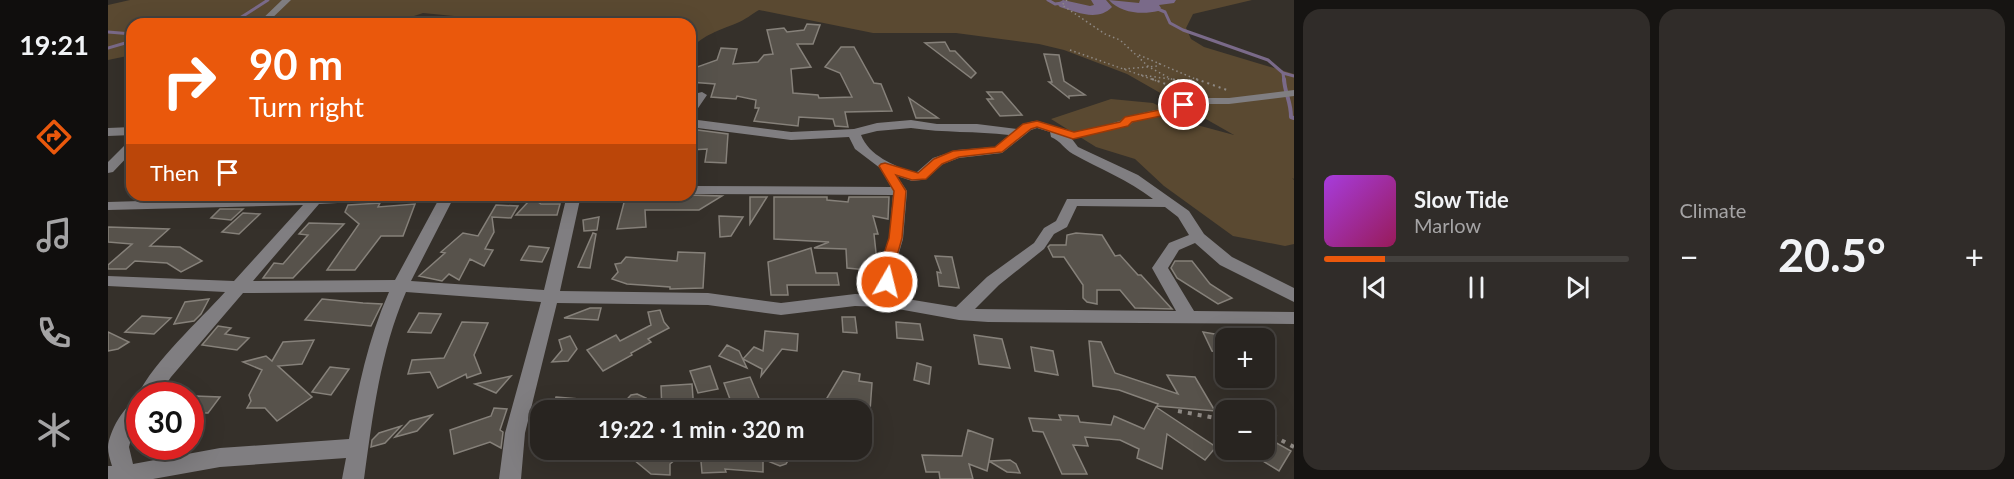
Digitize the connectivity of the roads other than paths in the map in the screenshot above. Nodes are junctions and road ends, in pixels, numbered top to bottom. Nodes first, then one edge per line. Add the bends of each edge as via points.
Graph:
1 (287, 0) edge
2 (268, 18) edge
3 (1294, 93) edge
4 (702, 95) dead end
5 (696, 104) edge
6 (696, 124) edge
7 (1037, 124) junction
8 (126, 131) edge
9 (108, 132) edge
10 (854, 133) junction
11 (1018, 133) junction
12 (126, 152) edge
13 (885, 166) junction
14 (108, 169) edge
15 (696, 190) edge
16 (900, 191) junction
17 (249, 201) edge
18 (304, 201) edge
19 (445, 201) edge
20 (573, 201) edge
21 (1169, 203) junction
22 (108, 206) edge
23 (1198, 237) junction
24 (108, 281) edge
25 (241, 286) junction
26 (400, 286) junction
27 (1294, 296) edge
28 (550, 297) junction
29 (886, 301) junction
30 (959, 314) junction
31 (1190, 318) junction
32 (1294, 318) edge
33 (157, 382) edge
34 (126, 423) edge
35 (114, 438) edge
36 (358, 448) junction
37 (122, 477) edge
38 (353, 479) edge
39 (510, 479) edge

1 - 2 street
3 - 7 street via 1209,101 1073,136
4 - 5 street
6 - 10 street via 791,136
7 - 11 street
7 - 21 street via 1064,138 1074,150 1133,178
8 - 9 street
10 - 11 street via 911,124
10 - 13 street via 859,146
11 - 13 street via 994,152 957,154 938,161 921,176 912,177
12 - 14 street
13 - 16 street
15 - 16 street
16 - 29 street
17 - 22 street
18 - 25 street
19 - 26 street
20 - 28 street
21 - 23 street via 1184,214
21 - 30 street via 1072,202 1062,224 1049,231 1040,246 993,281
23 - 27 street via 1226,261
23 - 31 street via 1168,249 1160,268
24 - 25 street
25 - 26 street
25 - 33 street
26 - 28 street
26 - 36 street via 375,356
28 - 29 street via 708,299 781,309 855,300
28 - 39 street via 515,433
29 - 30 street
30 - 31 street
31 - 32 street
34 - 35 street
35 - 37 street
36 - 37 street via 196,460
36 - 38 street

